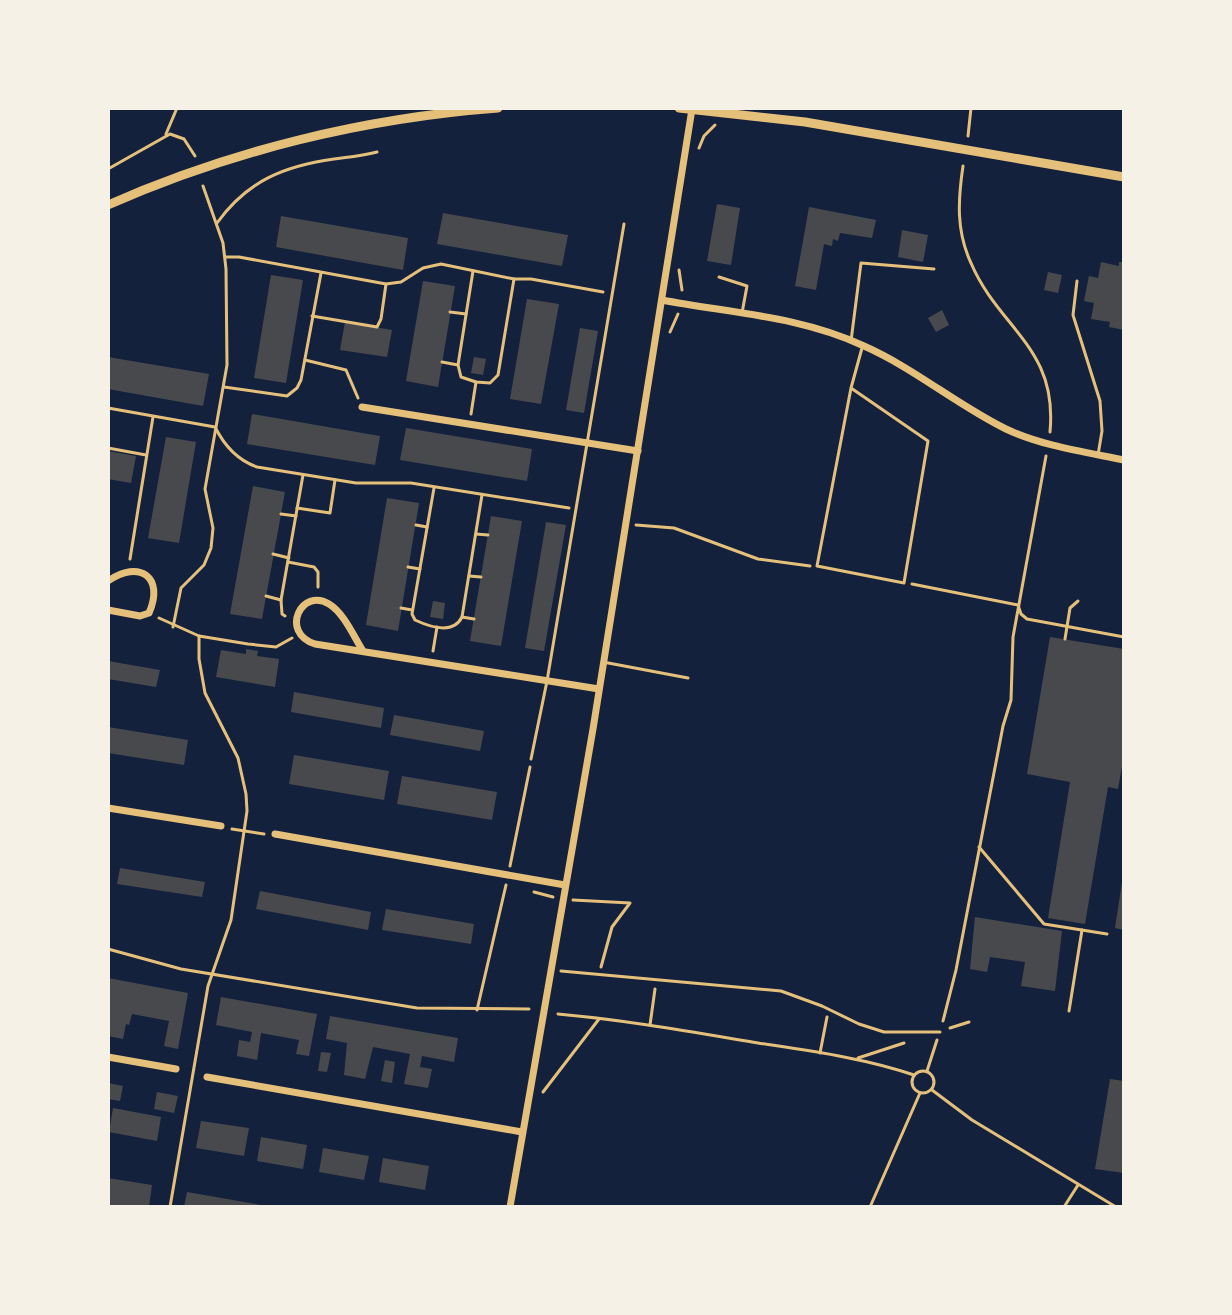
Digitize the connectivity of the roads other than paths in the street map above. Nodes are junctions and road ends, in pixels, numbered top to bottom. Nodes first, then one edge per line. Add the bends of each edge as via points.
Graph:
1 (498, 108) edge
2 (679, 108) edge
3 (692, 109) edge
4 (1124, 177) edge
5 (108, 205) edge
6 (624, 224) dead end
7 (934, 269) dead end
8 (719, 277) dead end
9 (1077, 281) dead end
10 (662, 300) junction
11 (742, 313) junction
12 (851, 341) junction
13 (863, 345) junction
14 (851, 388) junction
15 (362, 407) road end
16 (587, 443) junction
17 (638, 451) junction
18 (1098, 455) junction
19 (1124, 460) edge
20 (108, 581) edge
21 (108, 610) edge
22 (363, 651) junction
23 (603, 662) junction
24 (688, 678) dead end
25 (547, 681) junction
26 (599, 689) junction
27 (531, 759) road end
28 (108, 808) edge
29 (221, 826) road end
30 (275, 834) road end
31 (565, 885) junction
32 (561, 971) dead end
33 (940, 1032) road end
34 (108, 1057) edge
35 (176, 1069) road end
36 (207, 1077) dead end
37 (522, 1132) junction
38 (509, 1204) edge

1 - 5 street via 406,119 277,146
2 - 3 street
3 - 4 street via 805,122
3 - 10 street
6 - 16 lane
7 - 12 lane via 861,263
8 - 11 lane via 747,286
9 - 18 lane via 1073,315 1100,401
10 - 11 street
10 - 17 street
11 - 12 street
12 - 13 street
13 - 14 lane
13 - 18 street via 1006,429
14 - 14 lane via 928,441 904,583 817,566
15 - 16 street
16 - 17 street
16 - 25 lane
17 - 23 street
18 - 19 street
20 - 21 street via 132,569 147,575 153,585 149,613
22 - 22 street via 305,641 297,630 302,607 318,600 329,604
22 - 25 street
23 - 24 lane
23 - 26 street
25 - 26 street
25 - 27 lane
26 - 31 street
28 - 29 street
30 - 31 street
31 - 37 street
32 - 33 lane via 781,991 884,1032
34 - 35 street
36 - 37 street
37 - 38 street

